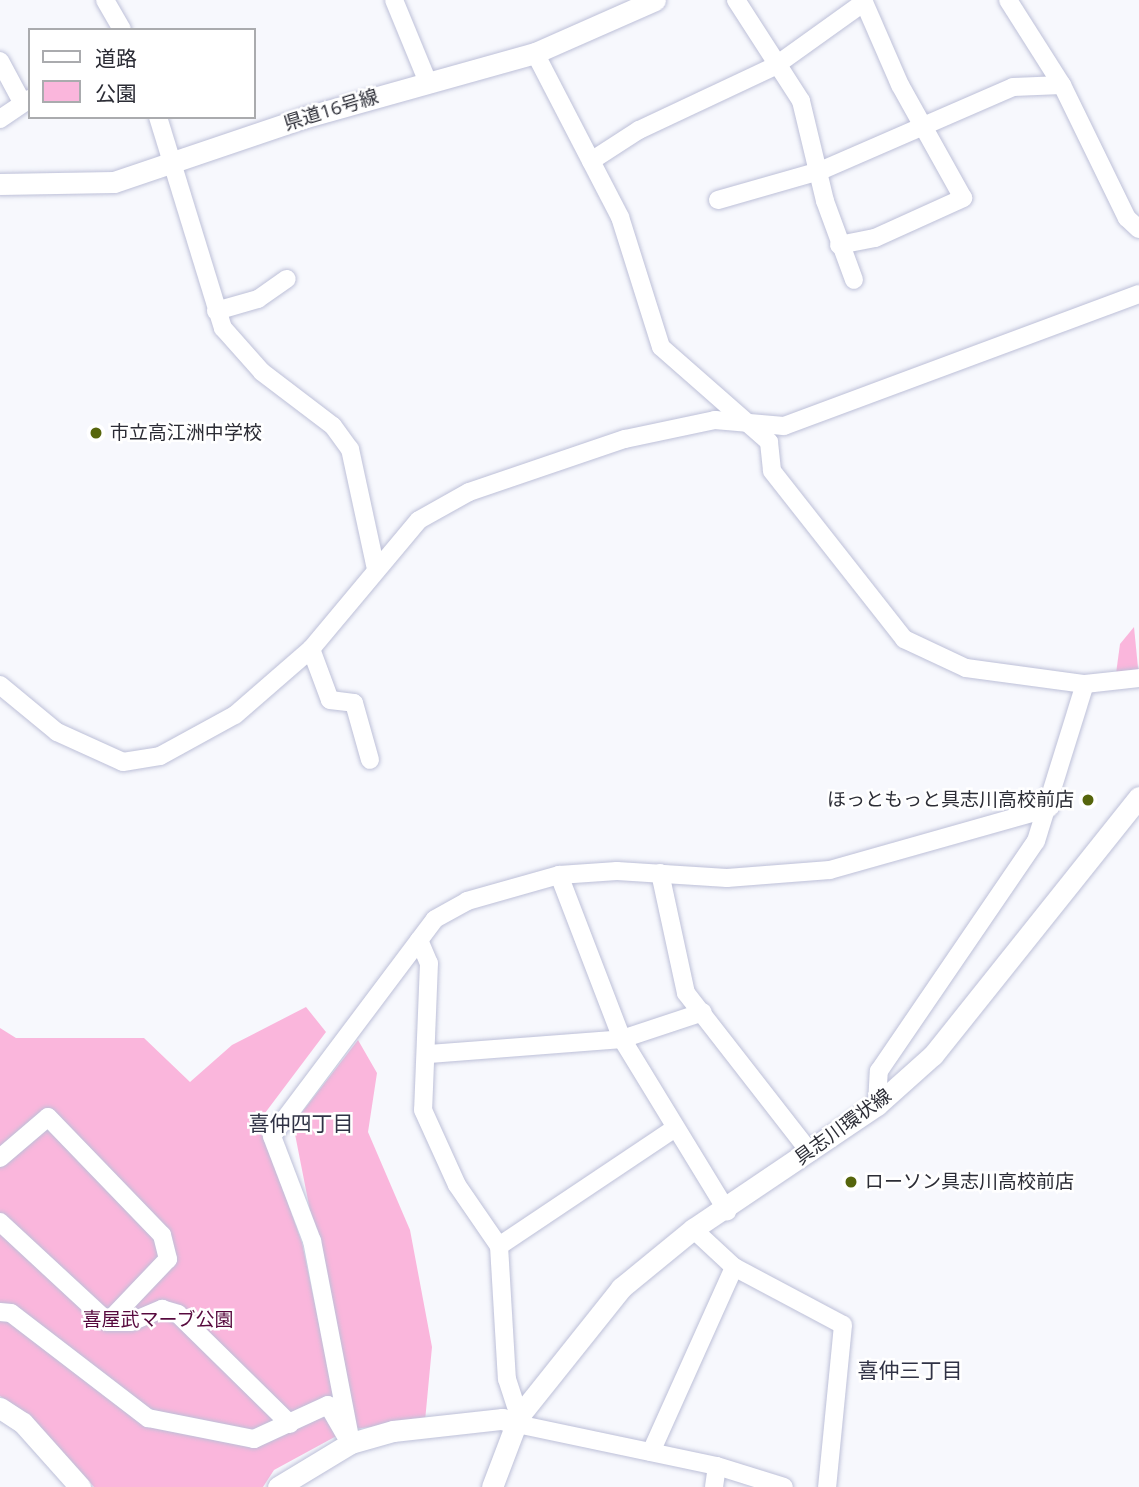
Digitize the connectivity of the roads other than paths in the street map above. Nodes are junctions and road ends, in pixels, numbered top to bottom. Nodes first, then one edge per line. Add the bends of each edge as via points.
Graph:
1 (105, 0) edge
2 (394, 0) edge
3 (736, 0) edge
4 (1008, 0) edge
5 (863, 1) edge
6 (645, 3) edge
7 (121, 28) edge
8 (535, 53) junction
9 (0, 61) edge
10 (775, 66) junction
11 (427, 80) junction
12 (1062, 85) junction
13 (26, 100) edge
14 (0, 119) edge
15 (159, 119) edge
16 (926, 123) junction
17 (591, 161) junction
18 (171, 163) junction
19 (820, 171) junction
20 (0, 184) edge
21 (718, 200) dead end
22 (1139, 229) edge
23 (839, 244) junction
24 (287, 279) dead end
25 (854, 280) dead end
26 (1139, 294) edge
27 (216, 311) junction
28 (741, 422) junction
29 (375, 565) junction
30 (311, 649) junction
31 (1139, 678) edge
32 (1085, 684) junction
33 (0, 685) edge
34 (370, 760) dead end
35 (1139, 797) edge
36 (1049, 808) junction
37 (660, 873) junction
38 (559, 875) junction
39 (419, 940) junction
40 (702, 1012) junction
41 (622, 1039) junction
42 (429, 1054) junction
43 (877, 1105) junction
44 (672, 1129) junction
45 (810, 1152) junction
46 (0, 1158) edge
47 (727, 1211) junction
48 (0, 1222) edge
49 (693, 1229) junction
50 (499, 1246) junction
51 (734, 1267) junction
52 (0, 1312) edge
53 (108, 1322) junction
54 (0, 1408) edge
55 (518, 1420) junction
56 (290, 1424) junction
57 (351, 1443) junction
58 (651, 1452) junction
59 (717, 1466) junction
60 (80, 1487) edge
61 (278, 1487) edge
62 (492, 1487) edge
63 (714, 1487) edge
64 (784, 1487) edge
65 (827, 1487) edge

1 - 7 street
2 - 11 street
3 - 10 street
4 - 12 street
5 - 10 street
5 - 16 street via 900,85
6 - 8 main road, 県道16号線
8 - 11 main road, 県道16号線
8 - 17 street
9 - 13 street
10 - 17 street via 639,130
10 - 19 street via 801,101
11 - 18 main road, 県道16号線
12 - 16 street via 1013,87
12 - 22 street via 1127,218
13 - 14 street
15 - 18 street
16 - 19 street
16 - 23 street via 961,204 875,238
17 - 28 street via 633,250 661,347
18 - 20 main road, 県道16号線 via 79,187
18 - 27 street
19 - 21 street
19 - 23 street
23 - 25 street
24 - 27 street via 258,299
26 - 28 street via 784,426
27 - 29 street via 262,372 333,426 350,449
28 - 29 street via 715,420 625,439 469,492 419,520
28 - 32 street via 769,442 772,471 904,639 966,668
29 - 30 street
30 - 33 street via 235,715 160,756 123,762 57,732
30 - 34 street via 330,700 354,703
31 - 32 street
32 - 36 street
35 - 43 main road, 具志川環状線 via 933,1055
36 - 37 street via 830,870 727,878
36 - 43 street via 1036,841 879,1072
37 - 38 street
37 - 40 street via 686,993
38 - 39 street via 467,901 435,919
38 - 41 street
39 - 42 street via 429,963
39 - 57 street via 272,1136 312,1241
40 - 41 street
40 - 45 street
41 - 42 street
41 - 44 street
42 - 50 street via 423,1110 457,1185
43 - 45 main road, 具志川環状線
44 - 47 street
44 - 50 street
45 - 47 main road, 具志川環状線
46 - 53 street via 48,1117 162,1235 168,1259
47 - 49 main road, 具志川環状線
48 - 53 street
49 - 51 street
49 - 55 main road, 具志川環状線 via 621,1288
50 - 55 street via 508,1379
51 - 58 street
51 - 65 street via 843,1325
52 - 56 street via 12,1313 148,1418 254,1439
53 - 56 street via 131,1322 162,1309 178,1314
54 - 60 main road via 23,1423
55 - 57 main road via 424,1427
55 - 58 street
55 - 62 main road, 具志川環状線
56 - 57 street via 328,1405
57 - 61 main road
58 - 59 street
59 - 63 street
59 - 64 street

